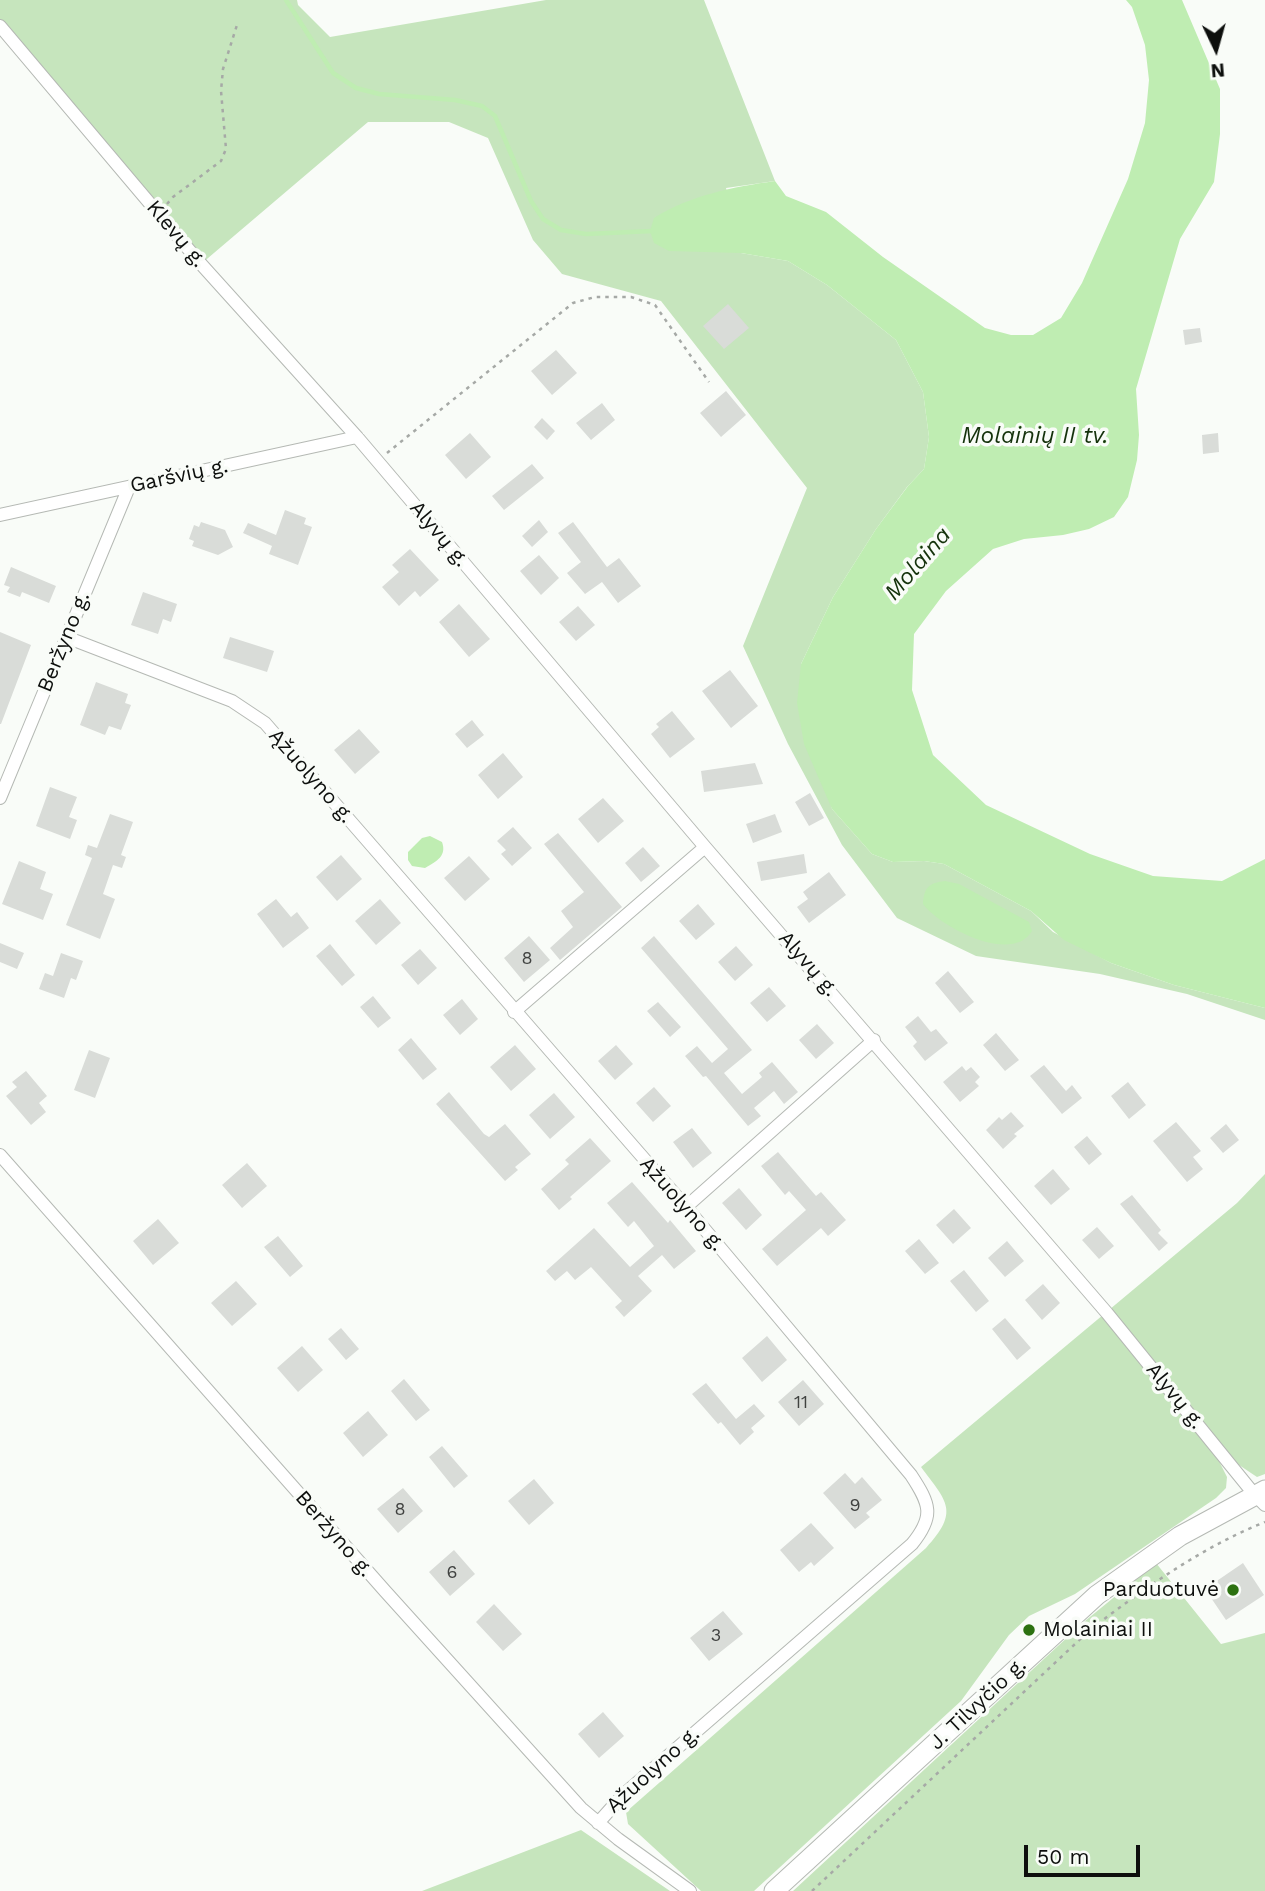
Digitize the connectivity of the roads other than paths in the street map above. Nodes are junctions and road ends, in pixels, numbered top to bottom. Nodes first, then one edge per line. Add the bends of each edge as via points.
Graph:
1 (0, 26) edge
2 (357, 437) junction
3 (129, 487) junction
4 (0, 515) edge
5 (66, 637) junction
6 (0, 797) edge
7 (705, 847) junction
8 (514, 1012) junction
9 (874, 1040) junction
10 (0, 1155) edge
11 (686, 1208) junction
12 (1262, 1496) edge
13 (598, 1823) junction
14 (690, 1891) edge
15 (774, 1891) edge

1 - 2 street, Klevų g.
2 - 3 street, Garšvių g.
2 - 7 street, Alyvų g.
3 - 4 street, Garšvių g.
3 - 5 street, Beržyno g.
5 - 6 street, Beržyno g.
5 - 8 street, Ąžuolyno g. via 232,701 265,723
7 - 8 street
7 - 9 street, Alyvų g.
8 - 11 street, Ąžuolyno g.
9 - 11 street
9 - 12 street, Alyvų g.
10 - 13 street, Beržyno g. via 497,1718
11 - 13 street, Ąžuolyno g. via 911,1475 925,1496 929,1513 925,1528 912,1544 623,1795
12 - 15 main road, J. Tilvyčio g. via 1171,1542 1097,1595
13 - 14 street, Beržyno g.

